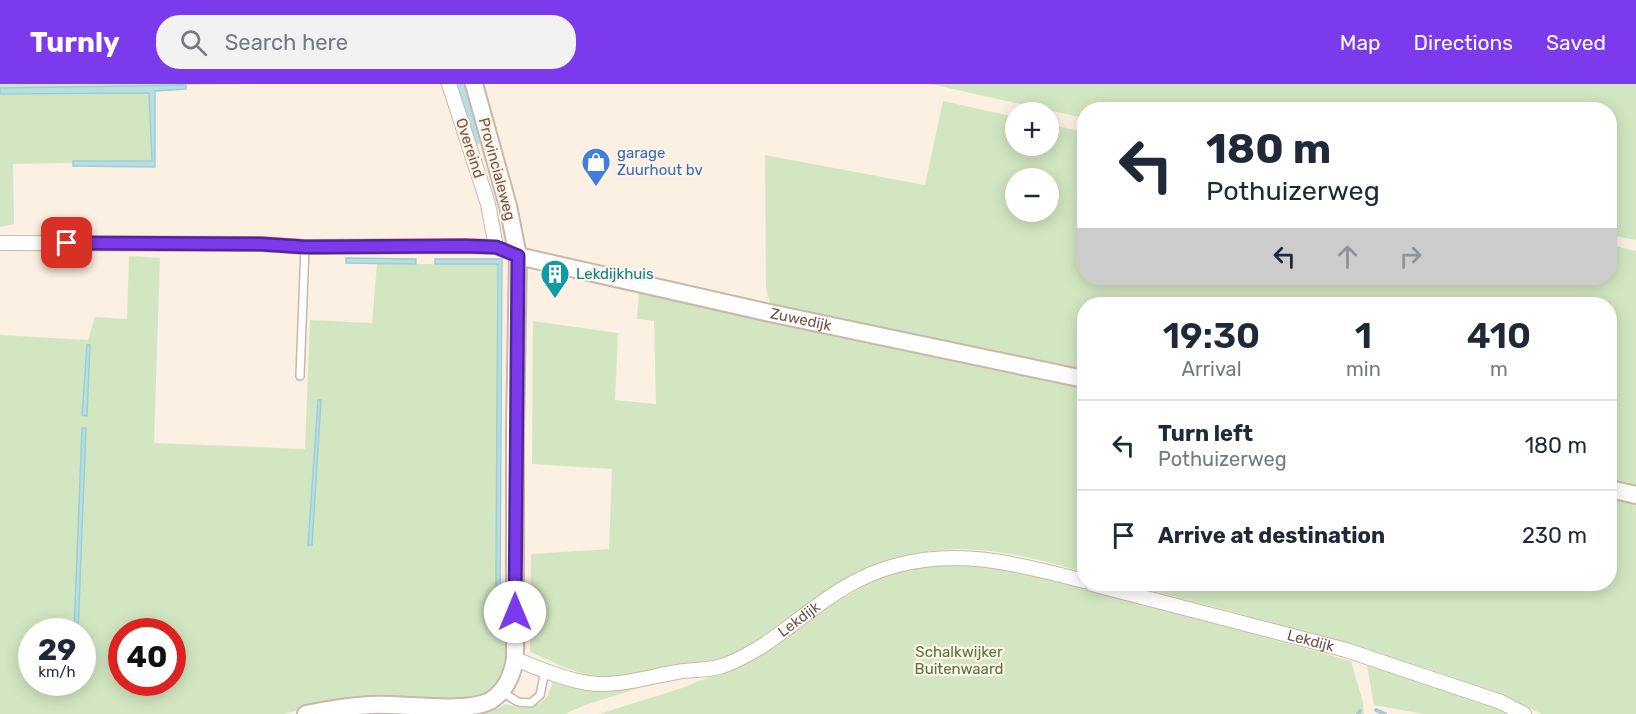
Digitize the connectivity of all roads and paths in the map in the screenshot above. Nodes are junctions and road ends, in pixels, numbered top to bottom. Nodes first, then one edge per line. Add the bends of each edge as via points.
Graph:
1 (449, 84) edge
2 (474, 84) edge
3 (0, 243) edge
4 (305, 247) junction
5 (496, 247) junction
6 (518, 256) junction
7 (300, 376) dead end
8 (1077, 378) edge
9 (1617, 491) edge
10 (1636, 495) edge
11 (1077, 579) edge
12 (1119, 591) edge
13 (515, 659) junction
14 (545, 671) junction
15 (501, 692) junction
16 (375, 710) edge
17 (306, 714) edge
18 (1524, 714) edge

1 - 5 street, Overeind via 488,204
2 - 6 street, Provincialeweg
3 - 4 street
4 - 5 street
4 - 7 lane
5 - 6 street
6 - 8 street, Zuwedijk
6 - 13 street, Provincialeweg
9 - 10 street
11 - 14 street, Lekdijk via 980,558 921,560 856,580 828,596 758,649 721,666 622,683 588,683
12 - 18 street, Lekdijk via 1346,650 1501,702
13 - 14 street, Lekdijk
13 - 15 street, Provincialeweg via 512,675
14 - 15 lane via 540,695 531,703 518,702
15 - 16 street via 484,704 460,708
16 - 17 street

